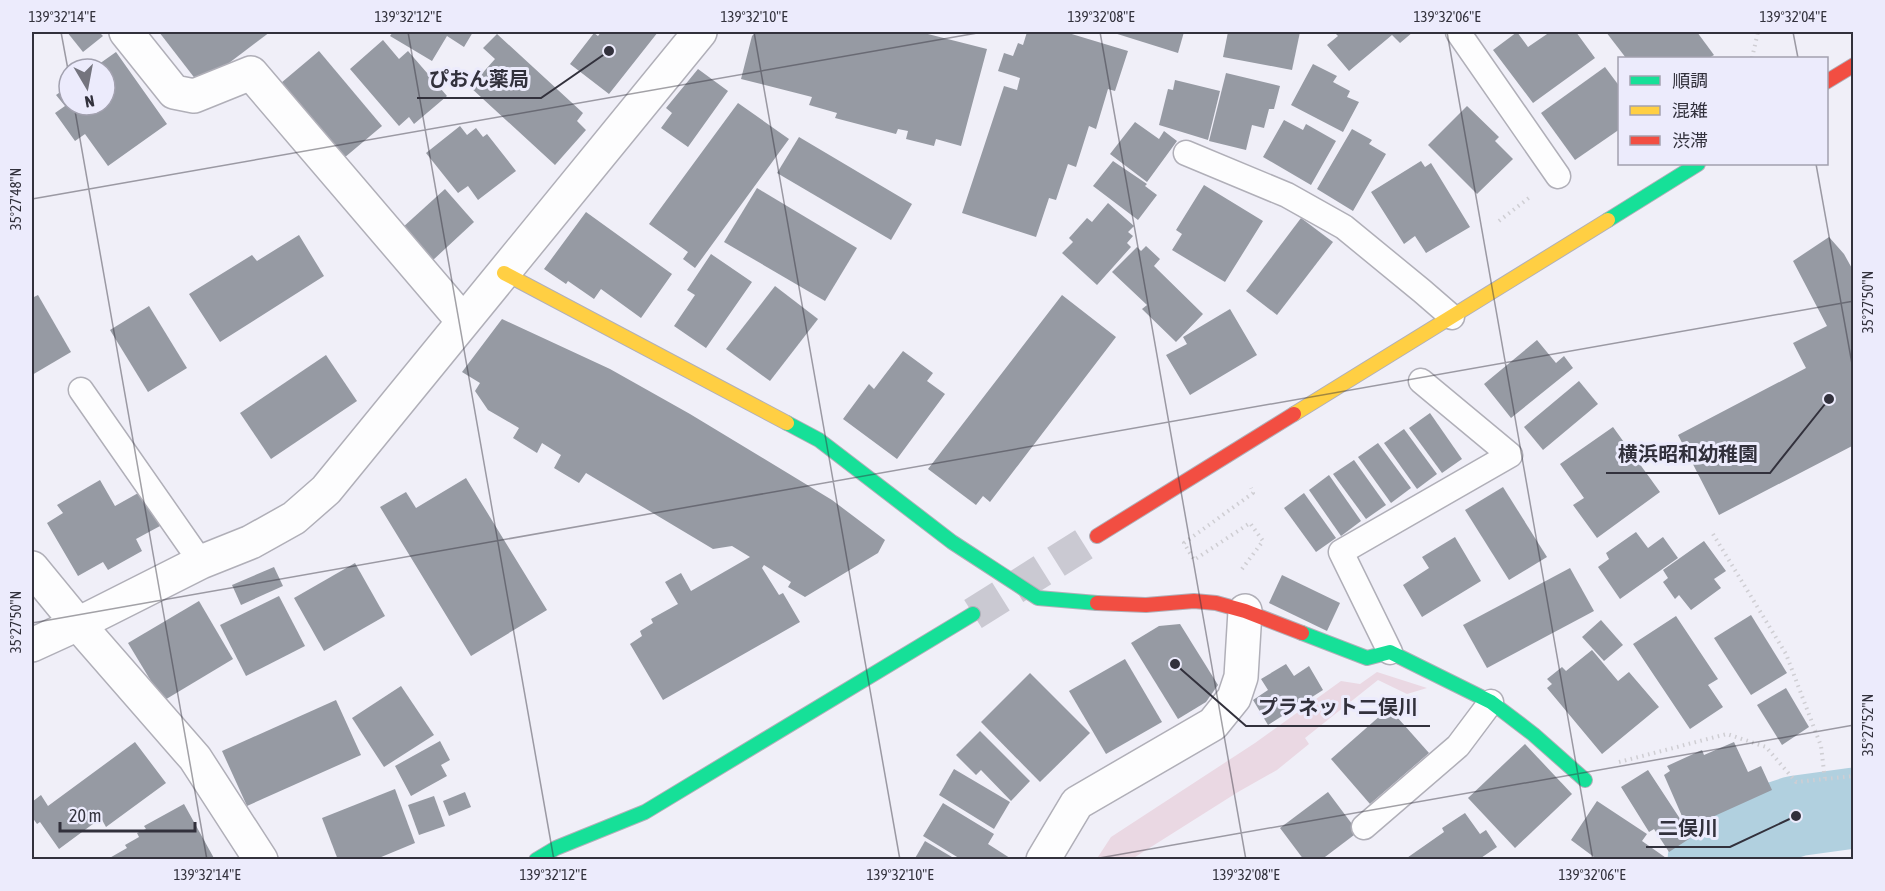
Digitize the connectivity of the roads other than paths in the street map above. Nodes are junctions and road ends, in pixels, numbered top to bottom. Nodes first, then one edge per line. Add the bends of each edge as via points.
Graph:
1 (126, 32) edge
2 (700, 32) edge
3 (1458, 32) edge
4 (1854, 65) edge
5 (1828, 81) edge
6 (1186, 153) dead end
7 (1696, 165) edge
8 (1558, 176) dead end
9 (504, 273) junction
10 (1452, 317) junction
11 (464, 321) junction
12 (1422, 381) dead end
13 (81, 390) dead end
14 (1097, 536) tunnel mouth
15 (201, 562) junction
16 (32, 568) edge
17 (1230, 607) junction
18 (973, 614) tunnel mouth
19 (78, 624) junction
20 (32, 645) edge
21 (1390, 652) junction
22 (1491, 702) junction
23 (1585, 780) road end
24 (645, 812) junction
25 (1364, 826) dead end
26 (618, 836) dead end
27 (261, 860) edge
28 (536, 860) edge
29 (1042, 860) edge

1 - 11 street via 174,92 194,96 251,74
2 - 9 street
3 - 8 lane
4 - 5 street
6 - 10 lane via 1287,195 1344,227
7 - 10 street
9 - 11 street
9 - 17 street via 819,440 952,542 1038,598 1087,603 1194,601
10 - 14 street
11 - 15 street via 326,490 294,519
12 - 21 lane via 1510,455 1341,552
13 - 15 lane
15 - 19 street
16 - 19 street
17 - 21 street via 1368,658
17 - 29 street via 1241,677 1234,698 1214,724 1077,803
18 - 24 street
19 - 20 street
19 - 27 street via 195,758
21 - 22 street
22 - 23 street
22 - 25 lane via 1458,746
24 - 26 street
24 - 28 street

